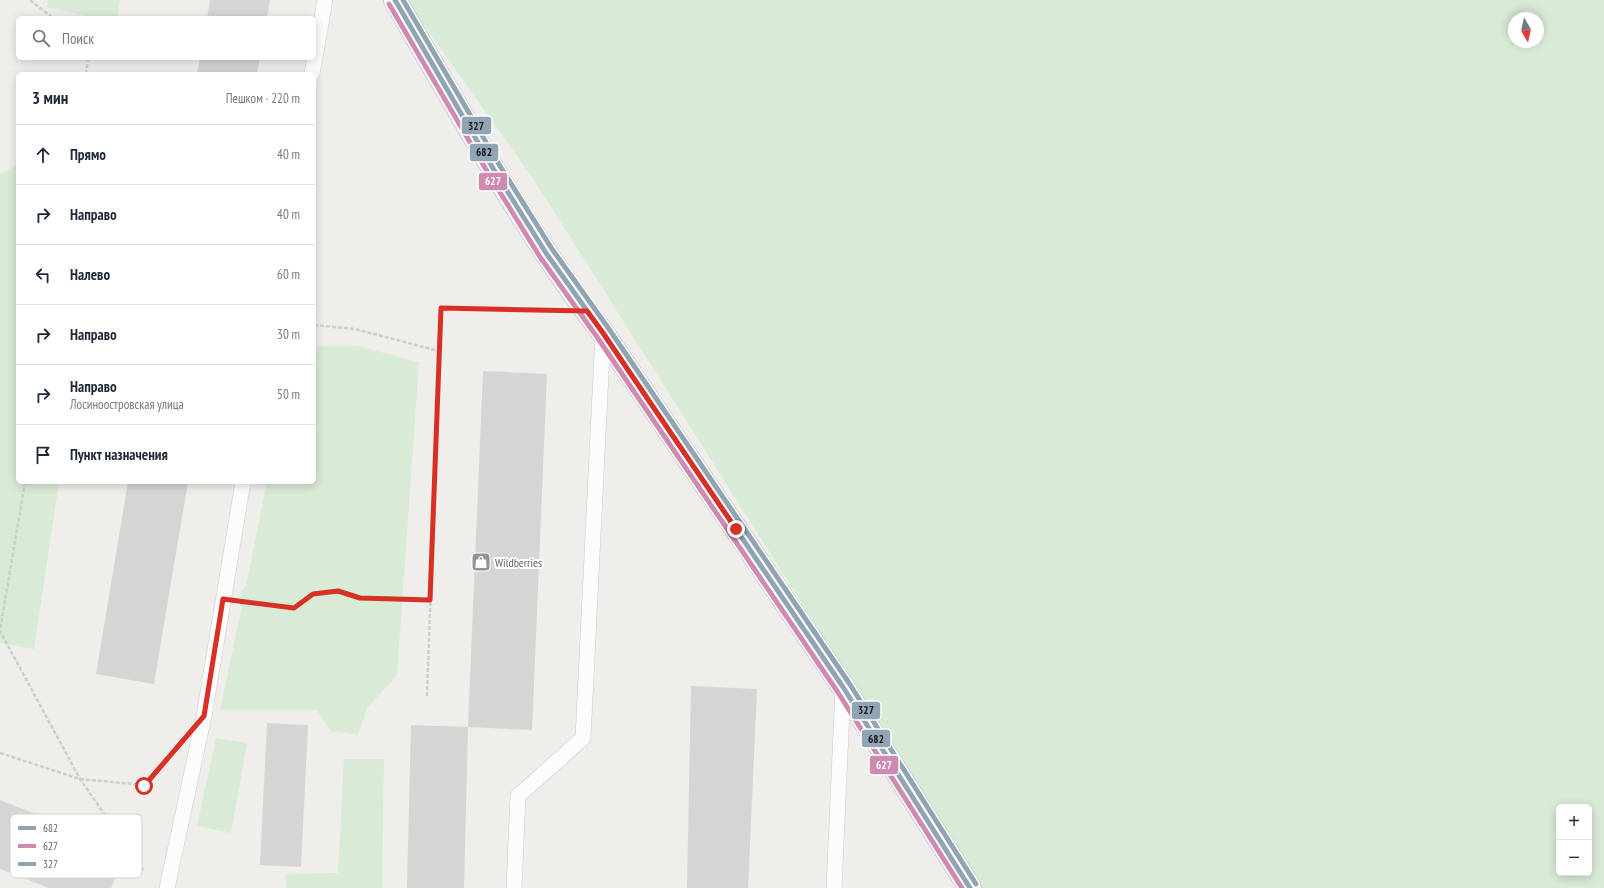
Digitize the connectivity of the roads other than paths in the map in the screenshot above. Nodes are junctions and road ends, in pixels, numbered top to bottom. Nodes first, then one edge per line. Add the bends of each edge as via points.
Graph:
1 (325, 0) edge
2 (395, 0) edge
3 (316, 51) edge
4 (314, 60) edge
5 (312, 72) edge
6 (603, 333) junction
7 (243, 484) edge
8 (843, 686) junction
9 (167, 888) edge
10 (514, 888) edge
11 (834, 888) edge
12 (970, 888) edge

1 - 3 lane
2 - 6 street via 513,203
4 - 5 lane
6 - 8 street
6 - 10 lane via 584,738 518,796
7 - 9 lane via 204,716
8 - 11 lane
8 - 12 street

